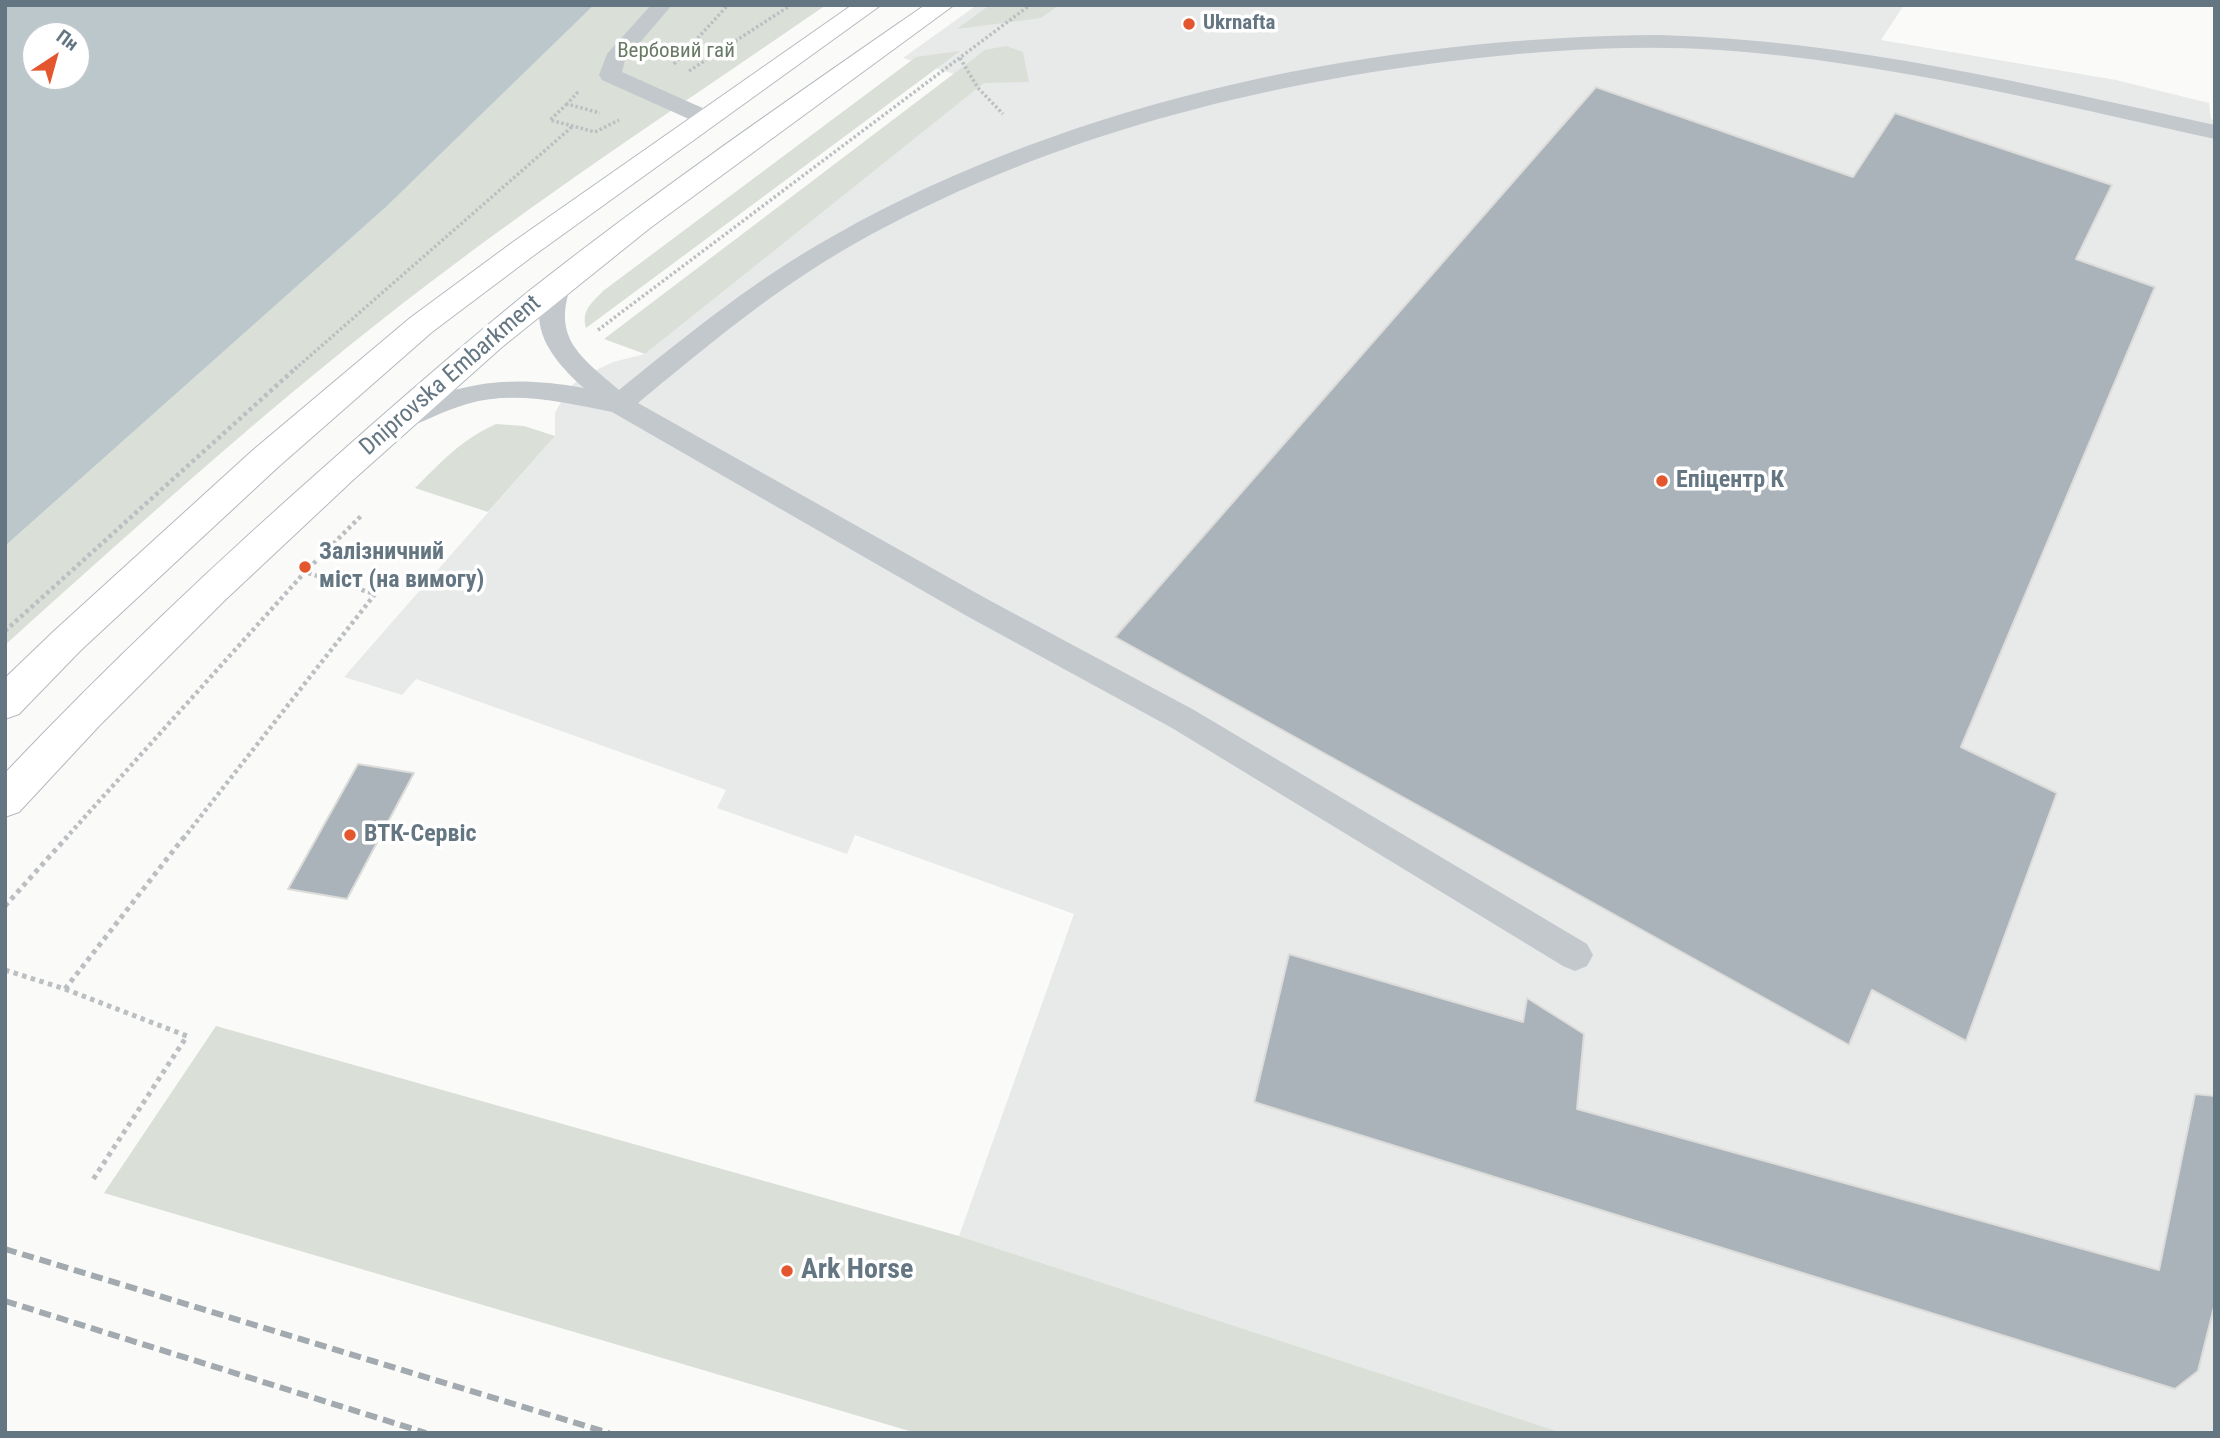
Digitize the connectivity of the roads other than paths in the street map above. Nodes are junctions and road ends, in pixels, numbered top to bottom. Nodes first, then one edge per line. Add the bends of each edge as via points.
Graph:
1 (662, 5) edge
2 (869, 5) edge
3 (942, 5) edge
4 (708, 119) junction
5 (2215, 132) edge
6 (560, 283) junction
7 (619, 404) junction
8 (396, 422) junction
9 (5, 703) edge
10 (5, 800) edge
11 (1575, 955) dead end

1 - 4 lane via 615,58 610,75
2 - 4 main road, Dniprovska Embarkment
3 - 6 main road, Dniprovska Embarkment
4 - 9 main road, Dniprovska Embarkment via 421,325 265,459
5 - 7 lane via 1940,74 1723,44 1603,42 1422,58 1322,73 1219,93 1115,123 926,198 803,264 722,321
6 - 7 lane via 550,319 558,340 576,366
6 - 8 main road, Dniprovska Embarkment
7 - 8 lane via 540,389 482,391
7 - 11 lane via 1184,719
8 - 10 main road, Dniprovska Embarkment via 240,562 86,712

